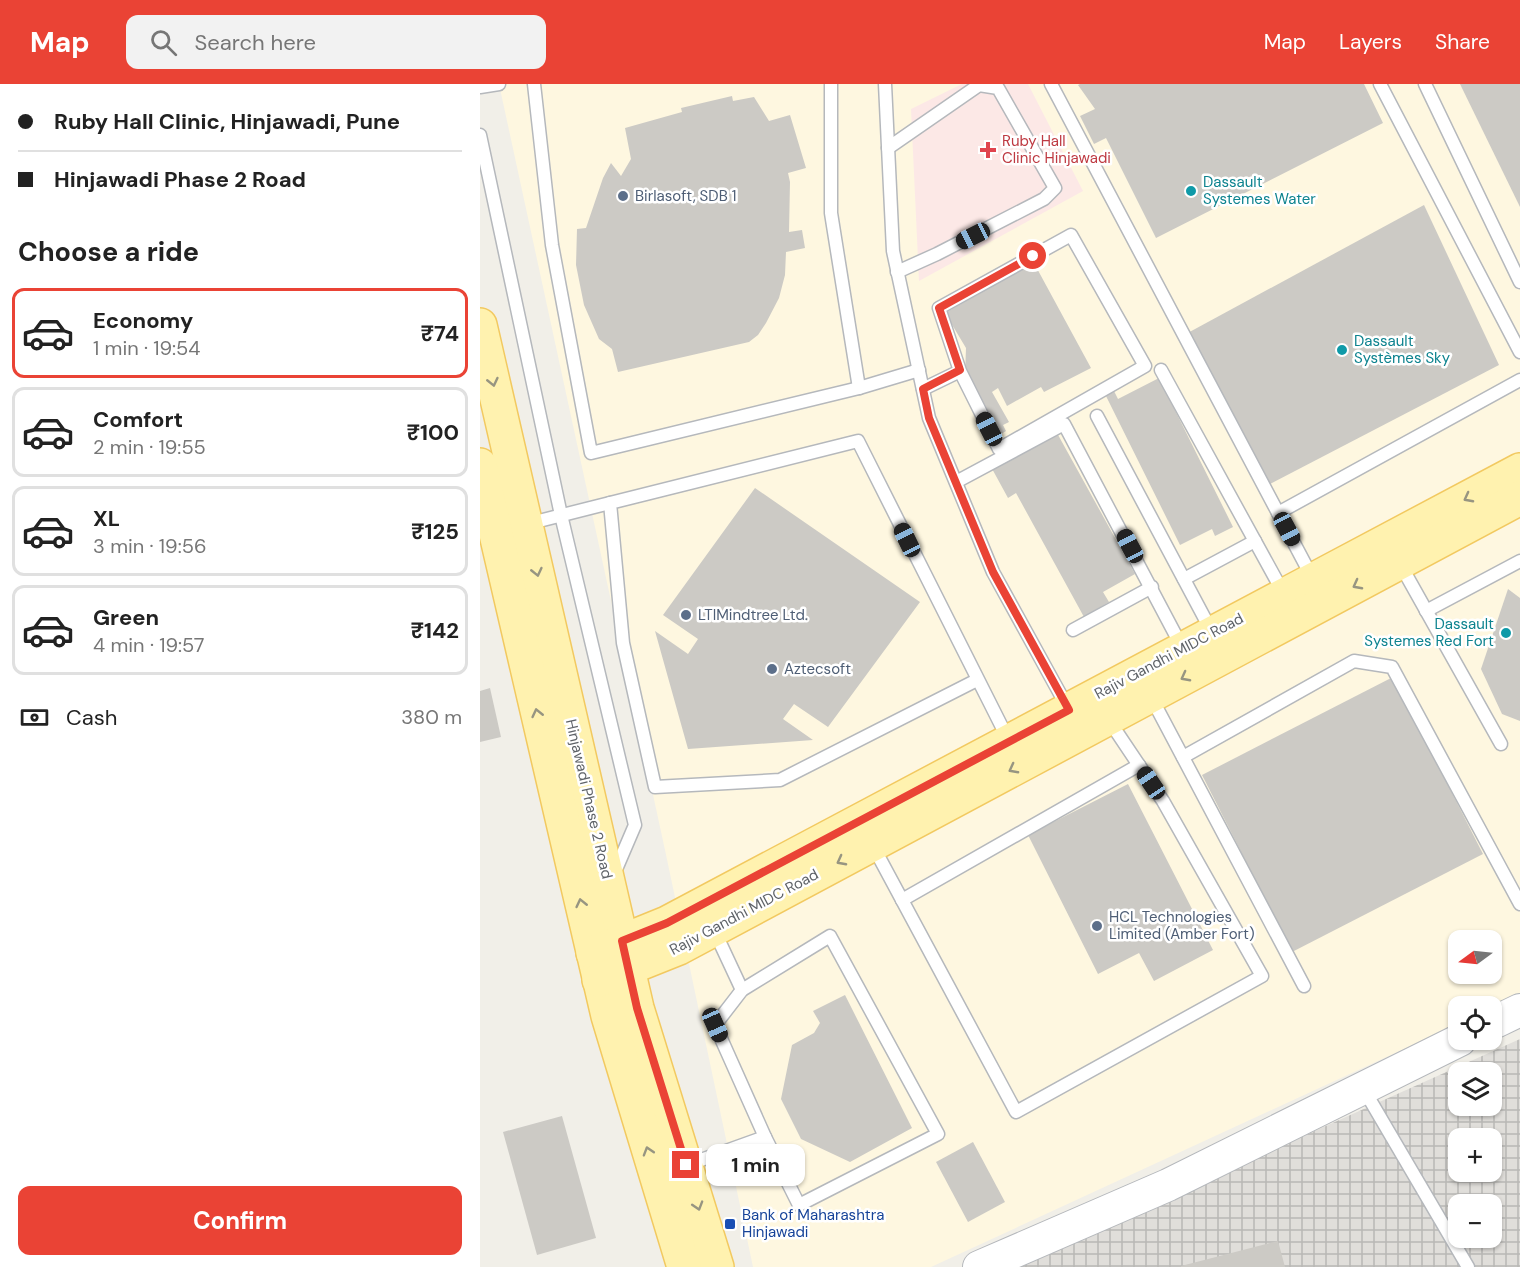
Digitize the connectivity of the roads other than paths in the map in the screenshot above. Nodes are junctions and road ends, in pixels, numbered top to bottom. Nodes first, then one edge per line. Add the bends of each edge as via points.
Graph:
1 (499, 84) edge
2 (534, 84) edge
3 (831, 84) edge
4 (885, 84) edge
5 (1051, 84) edge
6 (1380, 84) edge
7 (1425, 84) edge
8 (480, 87) edge
9 (480, 135) edge
10 (888, 148) junction
11 (897, 272) junction
12 (1520, 282) edge
13 (480, 326) edge
14 (1520, 352) edge
15 (919, 370) junction
16 (960, 370) junction
17 (1161, 370) dead end
18 (1520, 380) edge
19 (859, 388) junction
20 (923, 389) junction
21 (1097, 416) dead end
22 (480, 465) edge
23 (1520, 470) edge
24 (956, 482) junction
25 (1520, 498) edge
26 (610, 503) junction
27 (1278, 513) junction
28 (561, 515) junction
29 (526, 524) junction
30 (1255, 541) junction
31 (1520, 561) edge
32 (1400, 563) junction
33 (1184, 579) junction
34 (1313, 579) junction
35 (1152, 587) junction
36 (1285, 595) junction
37 (1426, 611) junction
38 (1073, 630) dead end
39 (1213, 633) junction
40 (1183, 649) junction
41 (977, 680) junction
42 (1150, 696) junction
43 (1082, 721) junction
44 (1009, 742) junction
45 (1501, 744) dead end
46 (1183, 757) junction
47 (1139, 765) junction
48 (873, 844) junction
49 (609, 886) junction
50 (902, 900) junction
51 (1520, 904) edge
52 (713, 929) junction
53 (611, 961) junction
54 (1304, 986) dead end
55 (742, 990) junction
56 (1520, 1010) edge
57 (1502, 1019) edge
58 (1448, 1046) edge
59 (1363, 1087) junction
60 (765, 1137) junction
61 (686, 1165) junction
62 (684, 1267) edge
63 (717, 1267) edge
64 (979, 1267) edge
65 (1467, 1267) edge

1 - 8 lane
2 - 19 lane via 552,245 591,453
3 - 19 lane via 831,213
4 - 10 lane
5 - 27 lane
6 - 14 lane
7 - 12 lane
9 - 28 lane
10 - 11 lane
10 - 11 lane via 979,85 998,88 1055,188 1044,199
11 - 15 lane
13 -> 29 main road, Hinjawadi Phase 2 Road
15 - 19 lane
15 - 20 lane
16 - 16 lane via 999,449 1145,366 1071,235 939,308
16 - 20 lane
17 - 30 lane
18 - 27 lane
20 - 24 lane via 929,418
21 - 33 lane
53 -> 22 main road, Hinjawadi Phase 2 Road
23 -> 34 main road, Rajiv Gandhi MIDC Road
24 - 35 lane via 1064,424
24 - 43 lane via 993,572
25 - 32 main road, Rajiv Gandhi MIDC Road
26 - 28 lane
26 - 41 lane via 858,441
26 - 41 lane via 623,643 655,786 780,780
27 - 34 lane
28 - 29 lane
28 - 49 lane via 635,825
29 -> 49 main road, Hinjawadi Phase 2 Road
30 - 33 lane
30 - 36 lane
31 - 37 lane
32 - 37 lane
32 -> 42 main road, Rajiv Gandhi MIDC Road
33 - 39 lane
34 - 36 main road, Rajiv Gandhi MIDC Road
35 - 38 lane
35 - 40 lane
36 - 39 main road, Rajiv Gandhi MIDC Road
37 - 45 lane
39 - 40 main road, Rajiv Gandhi MIDC Road
40 - 43 main road, Rajiv Gandhi MIDC Road
41 - 44 lane
42 - 43 main road, Rajiv Gandhi MIDC Road
42 - 46 lane
43 - 44 main road, Rajiv Gandhi MIDC Road
43 - 47 lane
43 -> 48 main road, Rajiv Gandhi MIDC Road
44 - 53 main road, Rajiv Gandhi MIDC Road via 667,923
46 - 51 lane via 1354,661 1392,667
46 - 54 lane
47 - 50 lane
47 - 50 lane via 1262,976 1016,1112
48 - 50 lane
48 -> 52 main road, Rajiv Gandhi MIDC Road
49 - 53 main road, Hinjawadi Phase 2 Road
52 - 53 main road, Rajiv Gandhi MIDC Road via 679,948
52 - 55 lane
53 - 61 main road, Hinjawadi Phase 2 Road via 637,1008
62 -> 53 main road, Hinjawadi Phase 2 Road via 608,1016
55 - 60 lane via 715,1025
55 - 60 lane via 830,936 938,1134 799,1205
56 - 57 street
58 - 59 street
59 - 64 street via 1168,1185
59 - 65 lane
60 - 61 lane
61 -> 63 main road, Hinjawadi Phase 2 Road

